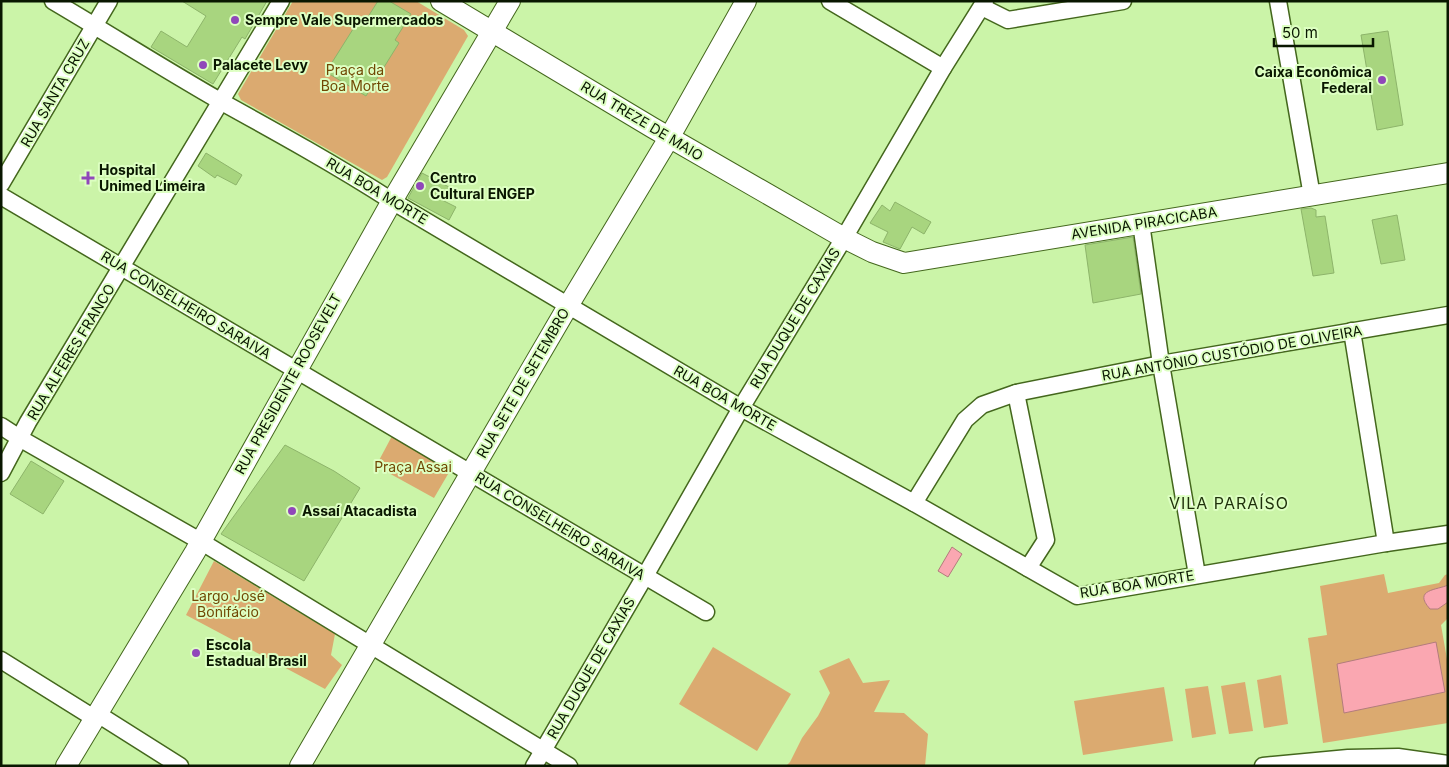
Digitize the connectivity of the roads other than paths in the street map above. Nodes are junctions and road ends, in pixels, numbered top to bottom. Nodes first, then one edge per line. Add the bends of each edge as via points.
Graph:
1 (53, 1) edge
2 (109, 1) edge
3 (281, 1) edge
4 (441, 1) edge
5 (510, 1) edge
6 (746, 1) edge
7 (830, 1) edge
8 (1123, 1) edge
9 (1278, 1) edge
10 (983, 4) edge
11 (94, 26) junction
12 (492, 32) junction
13 (942, 68) junction
14 (221, 101) junction
15 (669, 138) junction
16 (1448, 173) edge
17 (1, 184) edge
18 (1, 196) edge
19 (1312, 196) junction
20 (392, 201) junction
21 (1141, 224) junction
22 (844, 238) junction
23 (122, 267) junction
24 (568, 306) junction
25 (1448, 315) edge
26 (1352, 331) junction
27 (1161, 364) junction
28 (296, 370) junction
29 (1016, 393) junction
30 (741, 408) junction
31 (1, 426) edge
32 (20, 439) junction
33 (1, 472) edge
34 (471, 472) junction
35 (914, 503) junction
36 (1448, 534) edge
37 (200, 541) junction
38 (1386, 543) junction
39 (1028, 568) junction
40 (1197, 575) junction
41 (645, 576) junction
42 (706, 612) dead end
43 (369, 645) junction
44 (1, 660) edge
45 (94, 718) junction
46 (542, 751) junction
47 (1448, 764) edge
48 (66, 766) edge
49 (180, 766) edge
50 (300, 766) edge
51 (534, 766) edge
52 (569, 766) edge
53 (1263, 766) edge

1 - 11 street, RUA BOA MORTE
2 - 11 street, RUA SANTA CRUZ
3 - 14 street, RUA ALFERES FRANCO
4 - 12 main road, RUA TREZE DE MAIO
5 - 12 main road, RUA PRESIDENTE ROOSEVELT
6 - 15 main road, RUA SETE DE SETEMBRO
7 - 13 street
8 - 10 street via 1008,20
9 - 19 street
10 - 13 street, RUA DUQUE DE CAXIAS
11 - 14 street, RUA BOA MORTE
11 - 17 street, RUA SANTA CRUZ
12 - 15 main road, RUA TREZE DE MAIO
12 - 20 main road, RUA PRESIDENTE ROOSEVELT
13 - 22 street, RUA DUQUE DE CAXIAS
14 - 20 street, RUA BOA MORTE
14 - 23 street, RUA ALFERES FRANCO
15 - 22 main road, RUA TREZE DE MAIO
15 - 24 main road, RUA SETE DE SETEMBRO
16 - 19 main road, AVENIDA PIRACICABA
18 - 23 street, RUA CONSELHEIRO SARAIVA
19 - 21 main road, AVENIDA PIRACICABA
20 - 24 street, RUA BOA MORTE
20 - 28 main road, RUA PRESIDENTE ROOSEVELT
21 - 22 main road, AVENIDA PIRACICABA via 904,263
21 - 27 street
22 - 30 street, RUA DUQUE DE CAXIAS
23 - 28 street, RUA CONSELHEIRO SARAIVA
23 - 32 street, RUA ALFERES FRANCO
24 - 30 street, RUA BOA MORTE
24 - 34 main road, RUA SETE DE SETEMBRO
25 - 26 street, RUA ANTÔNIO CUSTÓDIO DE OLIVEIRA
26 - 27 street, RUA ANTÔNIO CUSTÓDIO DE OLIVEIRA
26 - 38 street
27 - 29 street, RUA ANTÔNIO CUSTÓDIO DE OLIVEIRA
27 - 40 street
28 - 34 street, RUA CONSELHEIRO SARAIVA
28 - 37 main road, RUA PRESIDENTE ROOSEVELT
29 - 35 street, RUA ANTÔNIO CUSTÓDIO DE OLIVEIRA via 982,405 965,420
29 - 39 street via 1046,540
30 - 35 street, RUA BOA MORTE
30 - 41 street, RUA DUQUE DE CAXIAS
31 - 32 street
32 - 33 street, RUA ALFERES FRANCO
32 - 37 street
34 - 41 street, RUA CONSELHEIRO SARAIVA
34 - 43 main road, RUA SETE DE SETEMBRO
35 - 39 street, RUA BOA MORTE
36 - 38 street, RUA BOA MORTE
37 - 43 street
37 - 45 main road, RUA PRESIDENTE ROOSEVELT
38 - 40 street, RUA BOA MORTE
39 - 40 street, RUA BOA MORTE via 1077,596
41 - 42 street, RUA CONSELHEIRO SARAIVA
41 - 46 street, RUA DUQUE DE CAXIAS
43 - 46 street
43 - 50 main road, RUA SETE DE SETEMBRO
44 - 45 street
45 - 48 main road, RUA PRESIDENTE ROOSEVELT
45 - 49 street via 104,718
46 - 51 street, RUA DUQUE DE CAXIAS
46 - 52 street
47 - 53 street via 1398,757

